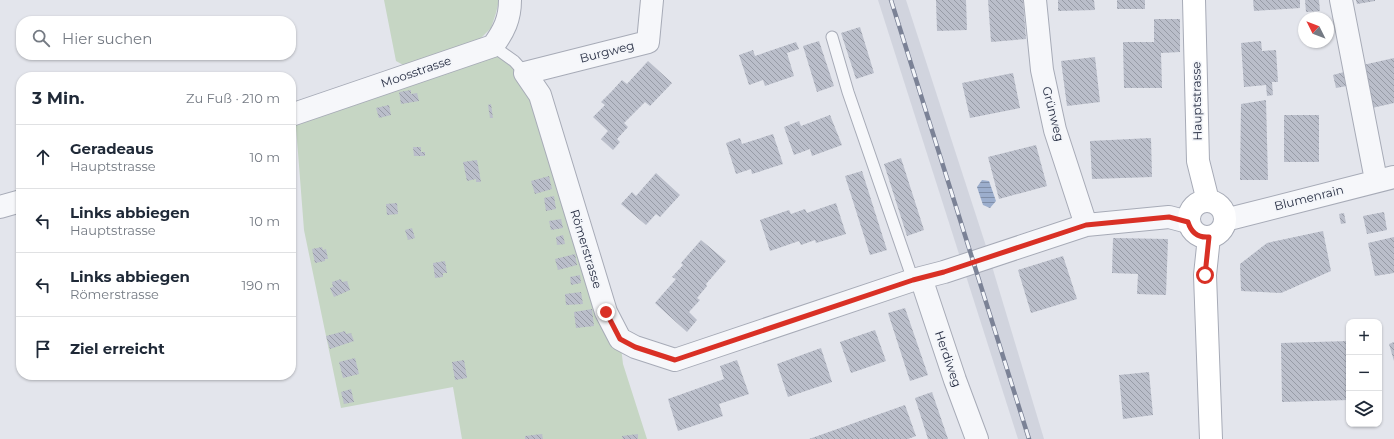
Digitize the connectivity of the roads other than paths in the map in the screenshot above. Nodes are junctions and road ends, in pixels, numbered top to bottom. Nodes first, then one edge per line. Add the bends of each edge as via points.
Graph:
1 (510, 0) edge
2 (652, 0) edge
3 (1034, 0) edge
4 (1194, 0) edge
5 (1341, 0) edge
6 (832, 38) dead end
7 (494, 46) junction
8 (525, 73) junction
9 (296, 113) edge
10 (1385, 178) edge
11 (1208, 201) junction
12 (16, 202) edge
13 (0, 207) edge
14 (1225, 220) junction
15 (1188, 222) junction
16 (1086, 225) junction
17 (1209, 237) junction
18 (917, 279) junction
19 (977, 439) edge
20 (1212, 439) edge

1 - 7 street via 510,11 504,31
2 - 8 street, Burgweg via 648,42
3 - 16 street, Grünweg via 1042,70 1055,130
4 - 11 main road, Hauptstrasse via 1198,161
5 - 10 street
6 - 18 lane via 848,92
7 - 8 lane
7 - 9 street, Moosstrasse
8 - 18 street, Römerstrasse via 540,95 606,312 620,339 630,345 675,360
10 - 14 street, Blumenrain
11 - 14 main road via 1222,209
11 - 15 main road via 1196,205 1191,210
12 - 13 street
14 - 17 main road via 1221,230
15 - 16 street, Römerstrasse via 1169,217
15 - 17 main road via 1194,233
16 - 18 street, Römerstrasse
17 - 20 main road via 1205,275
18 - 19 street, Herdiweg

